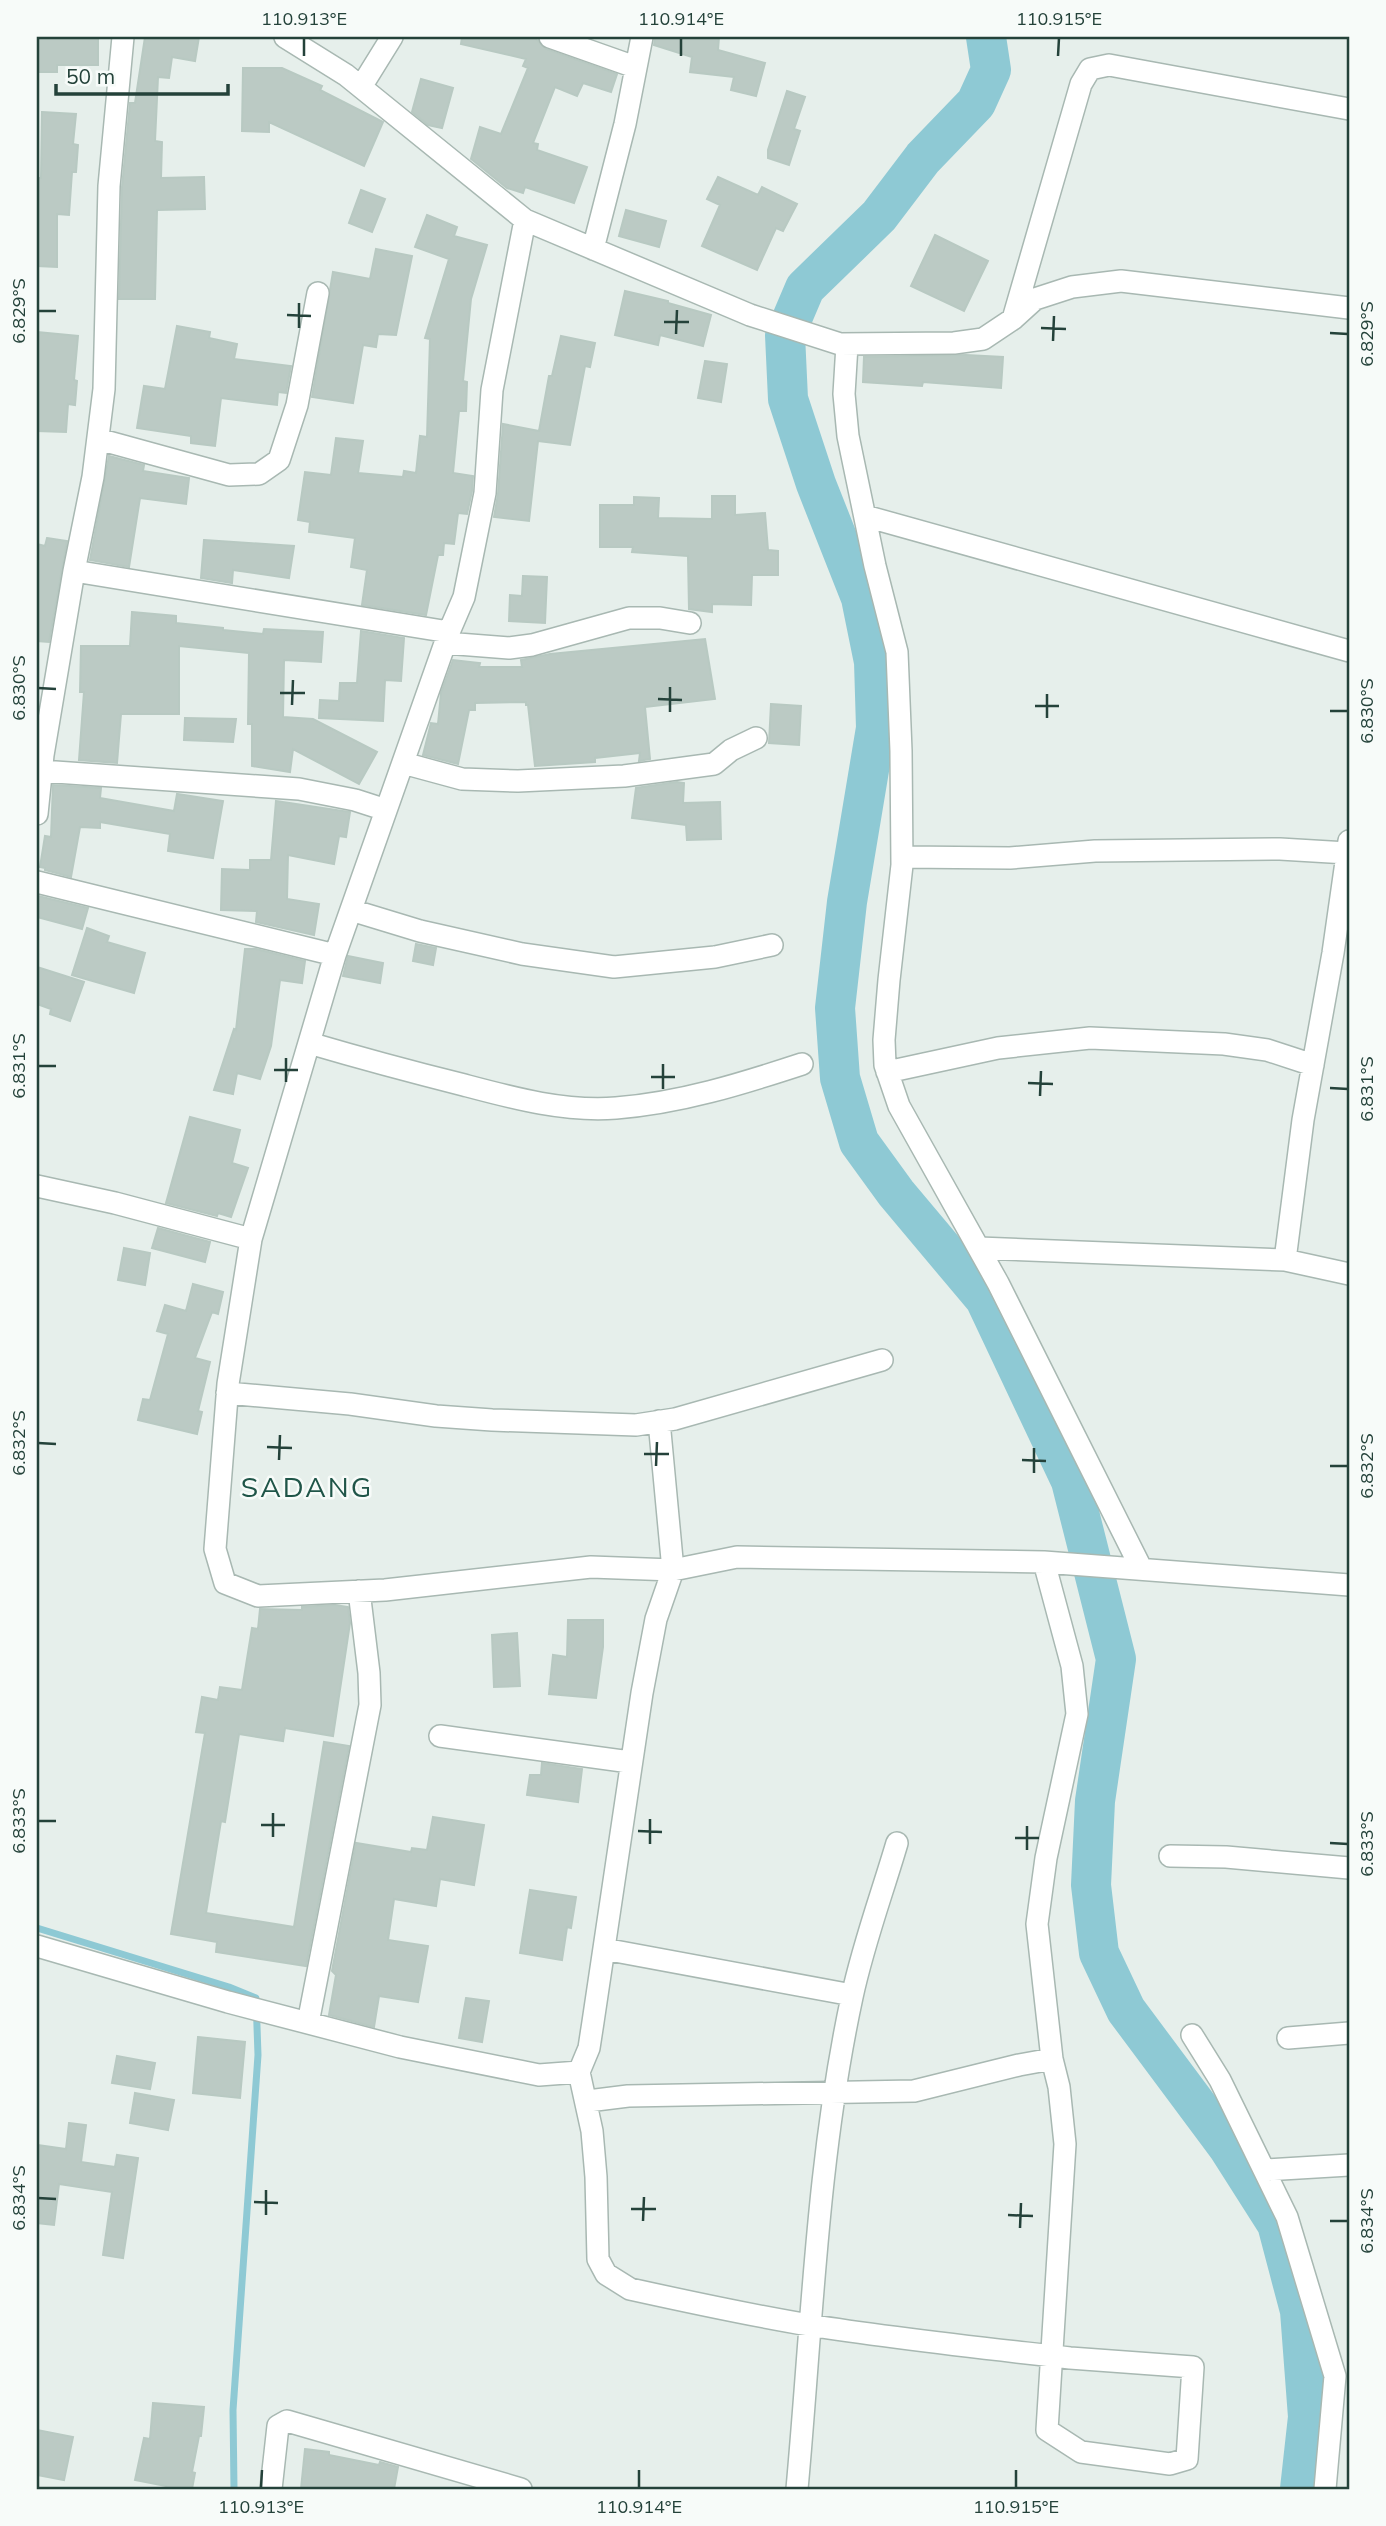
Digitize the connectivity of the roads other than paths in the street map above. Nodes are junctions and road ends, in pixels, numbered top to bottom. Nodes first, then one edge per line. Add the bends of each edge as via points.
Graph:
1 (123, 37) edge
2 (285, 37) edge
3 (392, 37) edge
4 (550, 37) edge
5 (642, 37) edge
6 (635, 68) junction
7 (361, 87) junction
8 (1349, 109) edge
9 (525, 220) junction
10 (593, 249) junction
11 (318, 293) dead end
12 (1349, 308) edge
13 (1013, 319) junction
14 (844, 344) junction
15 (98, 439) junction
16 (865, 516) junction
17 (74, 571) junction
18 (690, 623) dead end
19 (447, 637) junction
20 (1349, 651) edge
21 (756, 738) dead end
22 (403, 763) junction
23 (41, 771) junction
24 (386, 810) junction
25 (37, 814) edge
26 (1348, 847) edge
27 (902, 857) junction
28 (37, 882) edge
29 (351, 910) junction
30 (772, 945) dead end
31 (335, 955) junction
32 (309, 1043) junction
33 (802, 1064) dead end
34 (1313, 1065) junction
35 (887, 1072) junction
36 (37, 1186) edge
37 (251, 1239) junction
38 (979, 1248) junction
39 (1285, 1261) junction
40 (1349, 1275) edge
41 (882, 1360) dead end
42 (227, 1393) junction
43 (659, 1421) junction
44 (1044, 1562) junction
45 (1133, 1568) junction
46 (673, 1570) junction
47 (1349, 1585) edge
48 (359, 1591) junction
49 (440, 1736) dead end
50 (630, 1762) junction
51 (897, 1843) dead end
52 (1170, 1856) dead end
53 (1349, 1868) edge
54 (37, 1946) edge
55 (604, 1948) junction
56 (852, 1995) junction
57 (298, 2021) junction
58 (1349, 2032) edge
59 (1192, 2035) dead end
60 (1288, 2038) dead end
61 (1052, 2059) junction
62 (579, 2072) junction
63 (834, 2093) junction
64 (588, 2101) junction
65 (1349, 2165) edge
66 (1264, 2170) junction
67 (808, 2325) junction
68 (1051, 2356) junction
69 (1342, 2376) edge
70 (271, 2489) edge
71 (521, 2489) edge
72 (797, 2489) edge
73 (1325, 2489) edge

1 - 15 street via 109,186 104,389
2 - 7 street
3 - 7 street
4 - 6 street
5 - 6 street
6 - 10 street
7 - 9 street
8 - 13 street via 1109,65 1090,69 1081,84
9 - 10 street
9 - 19 street via 492,390 485,493 464,597
10 - 14 street via 750,315
11 - 15 street via 297,405 279,460 259,474 229,475
12 - 13 street via 1121,281 1072,286 1035,299
13 - 14 street via 983,339 964,342
14 - 16 street via 848,436
15 - 17 street
16 - 20 street
16 - 27 street via 897,652
17 - 19 street
17 - 23 street
18 - 19 street via 629,618 509,648
19 - 22 street
21 - 22 street via 714,764 624,776 462,779
22 - 24 street
23 - 24 street via 299,789
23 - 25 street
24 - 29 street
26 - 27 street
26 - 34 street
27 - 35 street via 884,1040
28 - 31 street
29 - 30 street via 522,954 614,967 715,957
29 - 31 street
31 - 32 street
32 - 33 street via 527,1101 571,1108 677,1100
32 - 37 street
34 - 35 street via 1267,1050 1224,1044 1090,1038 998,1048
34 - 39 street
35 - 38 street via 898,1106
36 - 37 street
37 - 42 street
38 - 39 street
38 - 45 street
39 - 40 street
41 - 43 street
42 - 43 street via 492,1420 636,1425
42 - 48 street via 215,1549 225,1583 258,1595
43 - 46 street
44 - 45 street
44 - 46 street via 737,1557
44 - 61 street via 1072,1666 1077,1714 1046,1858 1037,1924
45 - 47 street
46 - 48 street via 591,1567
46 - 50 street via 656,1619
48 - 57 street via 370,1705
49 - 50 street
50 - 55 street
51 - 56 street
52 - 53 street
54 - 57 street
55 - 56 street
55 - 62 street via 589,2048
56 - 63 street
57 - 62 street via 539,2075
58 - 60 street
59 - 66 street via 1220,2080
61 - 63 street via 914,2091
61 - 68 street via 1065,2144
62 - 64 street
63 - 64 street via 628,2096
63 - 67 street
64 - 67 street via 598,2259 606,2274 630,2290
65 - 66 street
66 - 69 street via 1287,2217
67 - 68 street
67 - 72 street
68 - 68 street via 1194,2367 1187,2459 1170,2464 1081,2452 1047,2430
69 - 73 street
70 - 71 street via 278,2426 286,2421

